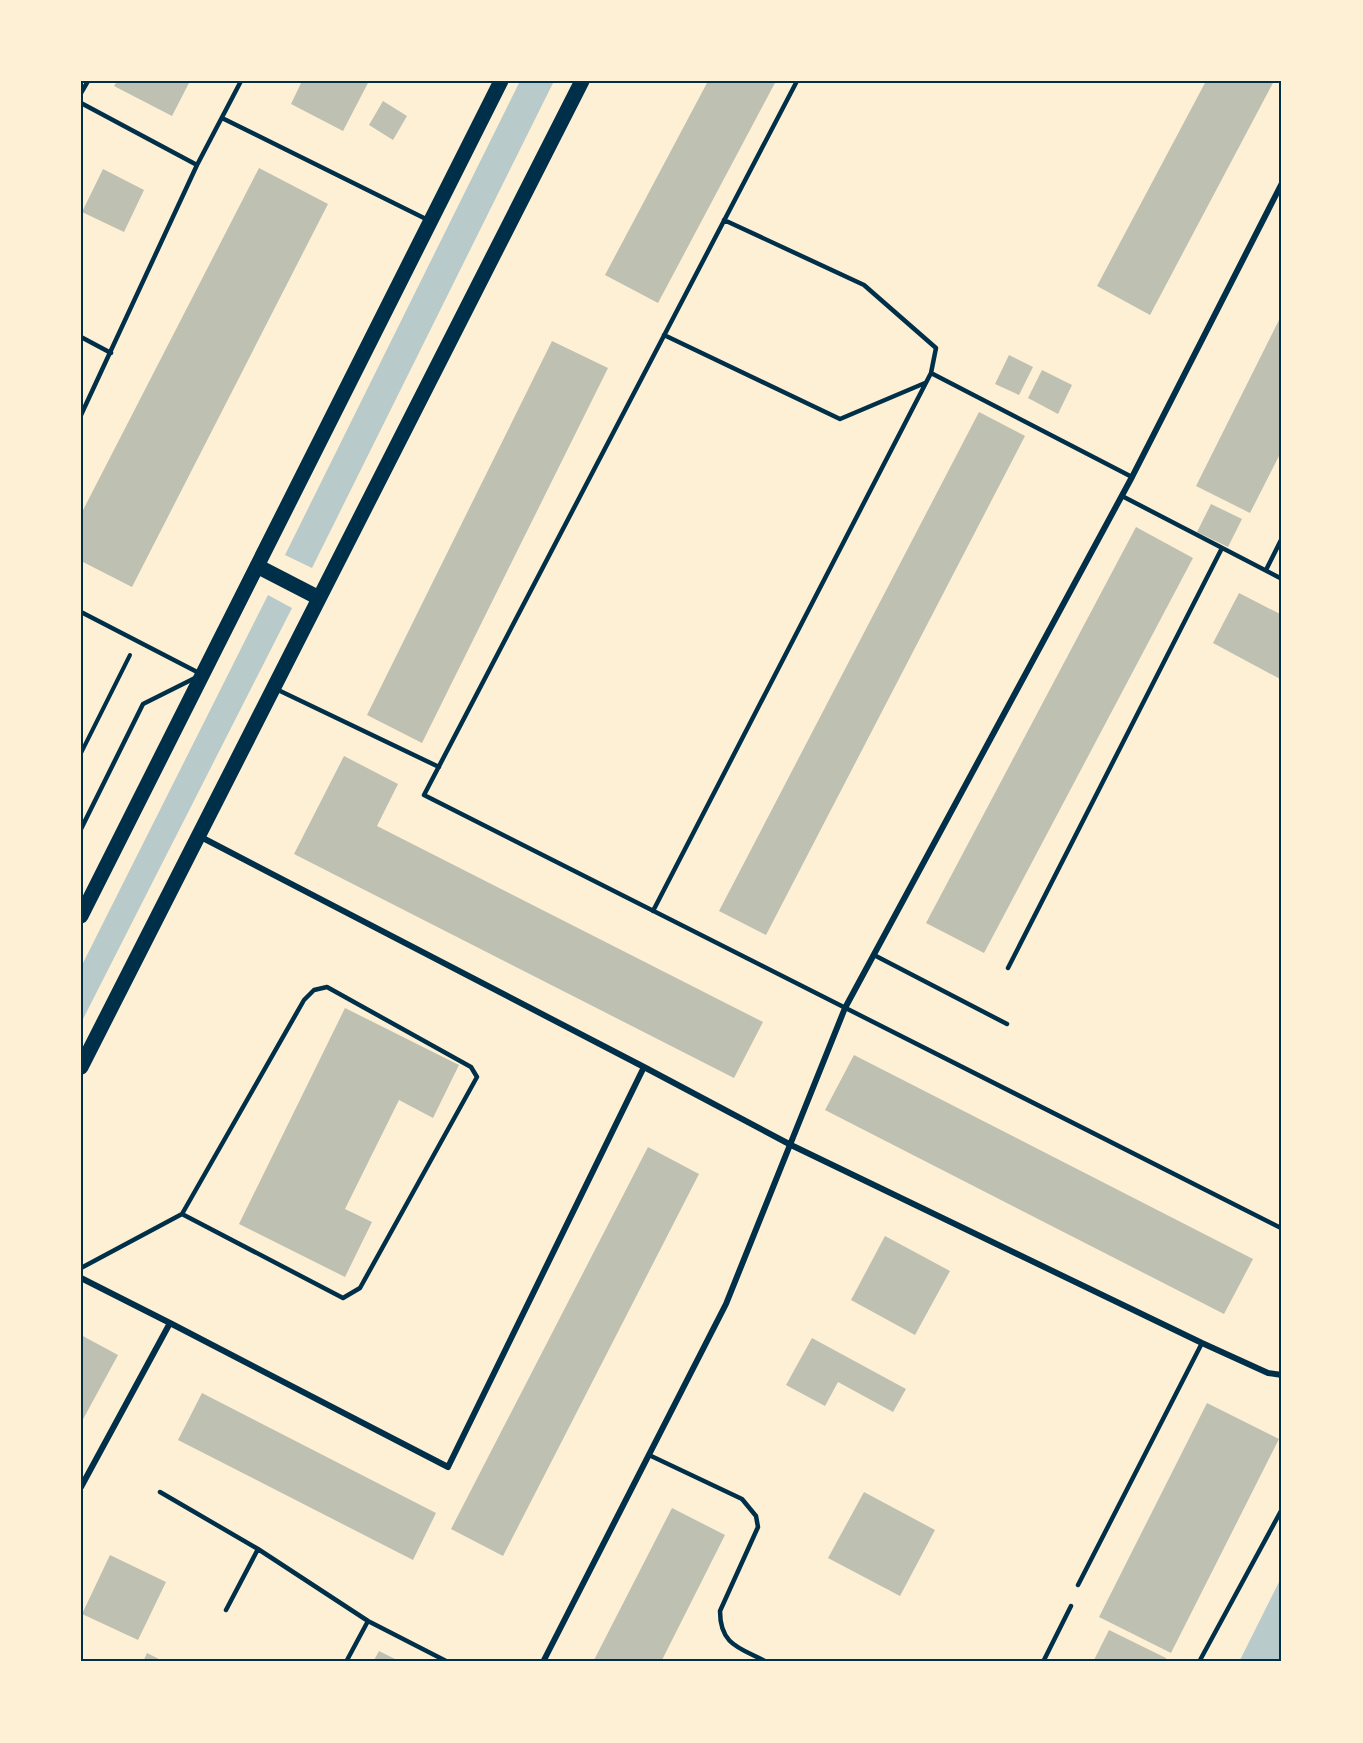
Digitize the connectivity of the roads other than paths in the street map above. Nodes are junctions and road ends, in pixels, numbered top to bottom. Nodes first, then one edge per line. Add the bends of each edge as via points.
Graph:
1 (88, 81) edge
2 (241, 81) edge
3 (501, 81) edge
4 (582, 81) edge
5 (796, 81) edge
6 (81, 93) edge
7 (81, 103) edge
8 (222, 118) junction
9 (197, 165) junction
10 (1282, 183) edge
11 (724, 220) junction
12 (430, 222) junction
13 (664, 335) junction
14 (81, 337) edge
15 (111, 353) junction
16 (931, 373) junction
17 (925, 383) junction
18 (81, 415) edge
19 (1132, 477) junction
20 (1122, 496) junction
21 (1282, 538) edge
22 (1222, 548) junction
23 (257, 566) junction
24 (1266, 570) junction
25 (1282, 579) edge
26 (319, 598) junction
27 (81, 612) edge
28 (203, 674) junction
29 (274, 688) junction
30 (439, 767) junction
31 (81, 829) edge
32 (199, 836) junction
33 (653, 911) junction
34 (81, 916) edge
35 (874, 954) junction
36 (1008, 968) dead end
37 (845, 1008) junction
38 (1007, 1024) dead end
39 (81, 1067) edge
40 (644, 1067) junction
41 (790, 1145) junction
42 (182, 1214) junction
43 (1282, 1225) edge
44 (81, 1268) edge
45 (81, 1278) edge
46 (170, 1323) junction
47 (1202, 1343) junction
48 (1282, 1375) edge
49 (649, 1455) junction
50 (81, 1487) edge
51 (160, 1492) dead end
52 (1282, 1509) edge
53 (258, 1549) junction
54 (1078, 1585) dead end
55 (1071, 1606) dead end
56 (226, 1610) dead end
57 (368, 1621) junction
58 (346, 1662) edge
59 (448, 1662) edge
60 (543, 1662) edge
61 (767, 1662) edge
62 (1043, 1662) edge
63 (1199, 1662) edge

1 - 6 lane
2 - 8 lane
3 - 12 main road
4 - 26 main road
5 - 11 lane
7 - 9 lane
8 - 9 lane
8 - 12 lane
9 - 15 lane
10 - 19 street
11 - 13 lane
11 - 16 lane via 864,285 936,348
12 - 23 main road
13 - 17 lane via 840,419
13 - 30 lane
14 - 15 lane
15 - 18 lane
16 - 17 lane
16 - 19 lane
17 - 33 lane
19 - 20 street
20 - 22 lane
20 - 35 street
21 - 24 lane
22 - 24 lane
22 - 36 lane
23 - 26 main road
23 - 28 main road
24 - 25 lane
26 - 29 main road
27 - 28 lane
28 - 31 lane via 143,704
28 - 34 main road
29 - 30 lane
29 - 32 main road
30 - 33 lane via 424,795
32 - 39 main road
32 - 40 street
33 - 37 lane
35 - 37 street
35 - 38 lane
37 - 41 street
37 - 43 lane via 1281,1228
40 - 41 street
40 - 46 street via 448,1467
41 - 47 street
41 - 49 street via 726,1304
42 - 42 lane via 304,1000 314,990 327,987 471,1067 477,1077 360,1288 343,1298
42 - 44 lane
45 - 46 street
46 - 50 street
47 - 48 street
47 - 54 lane
49 - 60 street
49 - 61 lane via 742,1500 756,1516 758,1527 720,1611 720,1625 728,1642
51 - 53 lane
52 - 63 lane
53 - 56 lane
53 - 57 lane
55 - 62 lane
57 - 58 lane
57 - 59 lane

